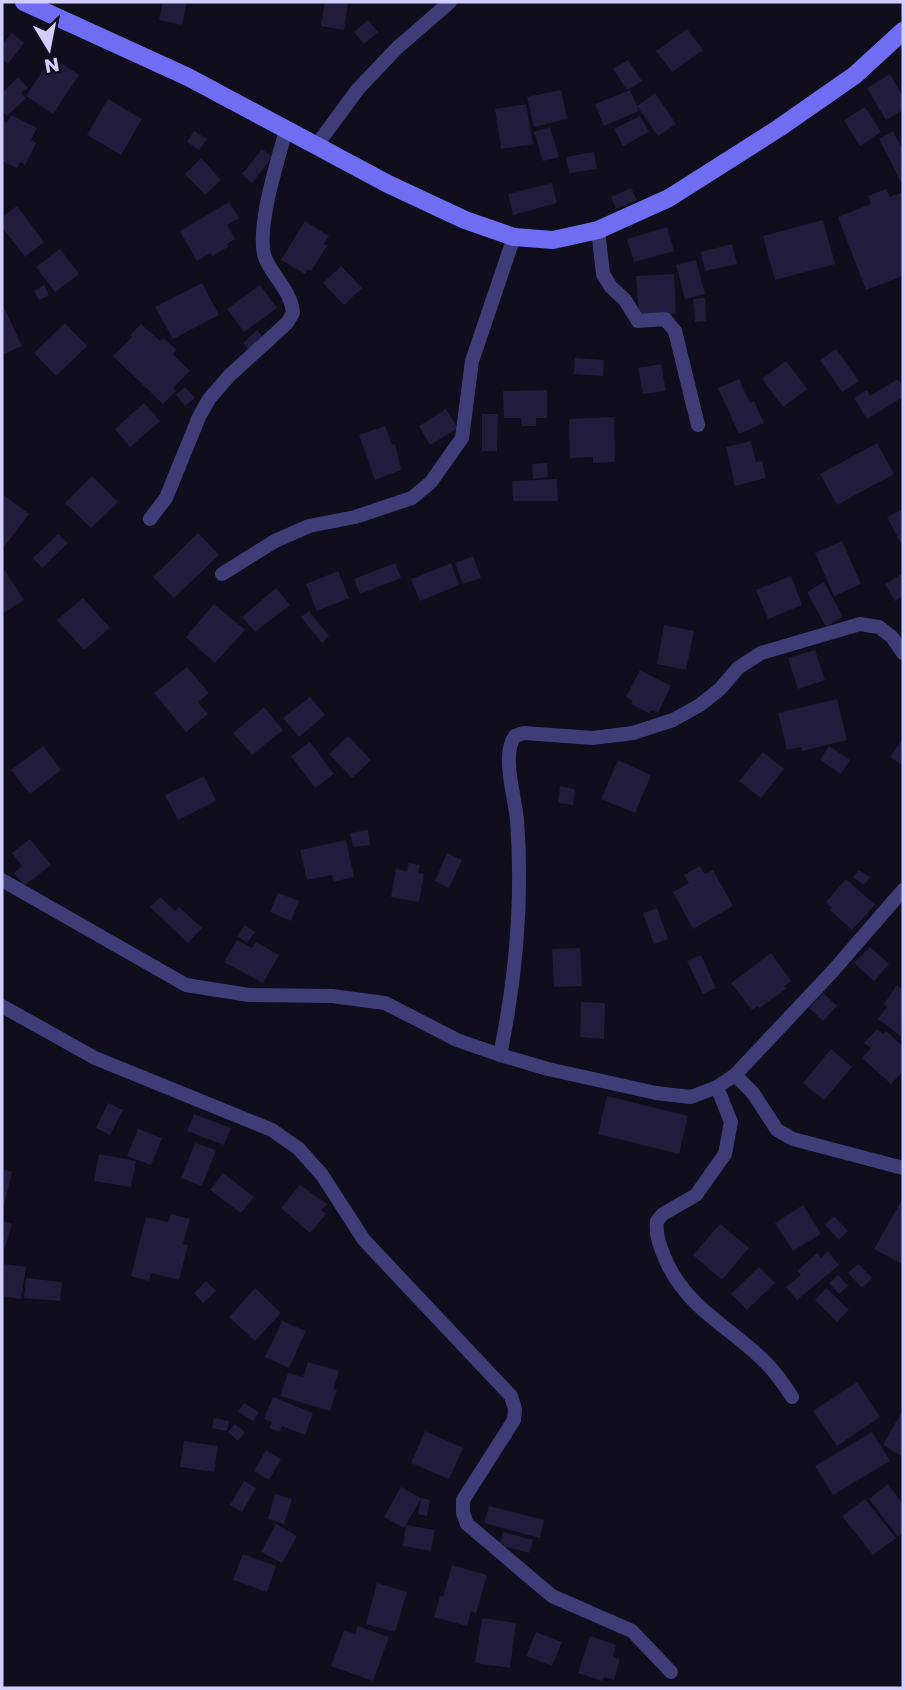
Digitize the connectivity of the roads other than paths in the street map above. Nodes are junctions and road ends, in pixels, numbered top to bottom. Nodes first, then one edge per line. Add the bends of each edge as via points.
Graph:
1 (24, 2) edge
2 (450, 2) edge
3 (903, 31) edge
4 (286, 130) junction
5 (316, 146) junction
6 (598, 230) junction
7 (514, 237) junction
8 (698, 425) dead end
9 (150, 519) dead end
10 (222, 574) dead end
11 (903, 653) edge
12 (2, 880) edge
13 (903, 890) edge
14 (2, 1006) edge
15 (500, 1055) junction
16 (735, 1075) junction
17 (717, 1087) junction
18 (903, 1168) edge
19 (792, 1397) dead end
20 (671, 1672) dead end

1 - 4 main road via 188,77
2 - 5 street via 358,89
3 - 6 main road via 855,75 779,128 669,198
4 - 5 main road
4 - 9 street via 263,236 265,258 289,293 293,313 209,399 166,498
5 - 7 main road via 465,220
6 - 7 main road via 553,240
6 - 8 street via 603,274 611,287 638,321 665,319 675,331
7 - 10 street via 472,362 462,438 431,482 412,498 309,526
11 - 15 street via 879,627 860,624 761,653 738,668 700,705 634,733 593,738 515,736 508,756 517,821 517,948
12 - 15 street via 186,985 249,995 332,996 386,1003 457,1040
13 - 16 street
14 - 20 street via 95,1058 272,1130 299,1149 322,1175 364,1240 511,1396 514,1420 463,1500 467,1524 552,1596 632,1631
15 - 17 street via 656,1093 691,1097
16 - 17 street
16 - 18 street via 777,1130 793,1139
17 - 19 street via 731,1122 725,1154 696,1195 657,1221 658,1240 687,1295 775,1371

